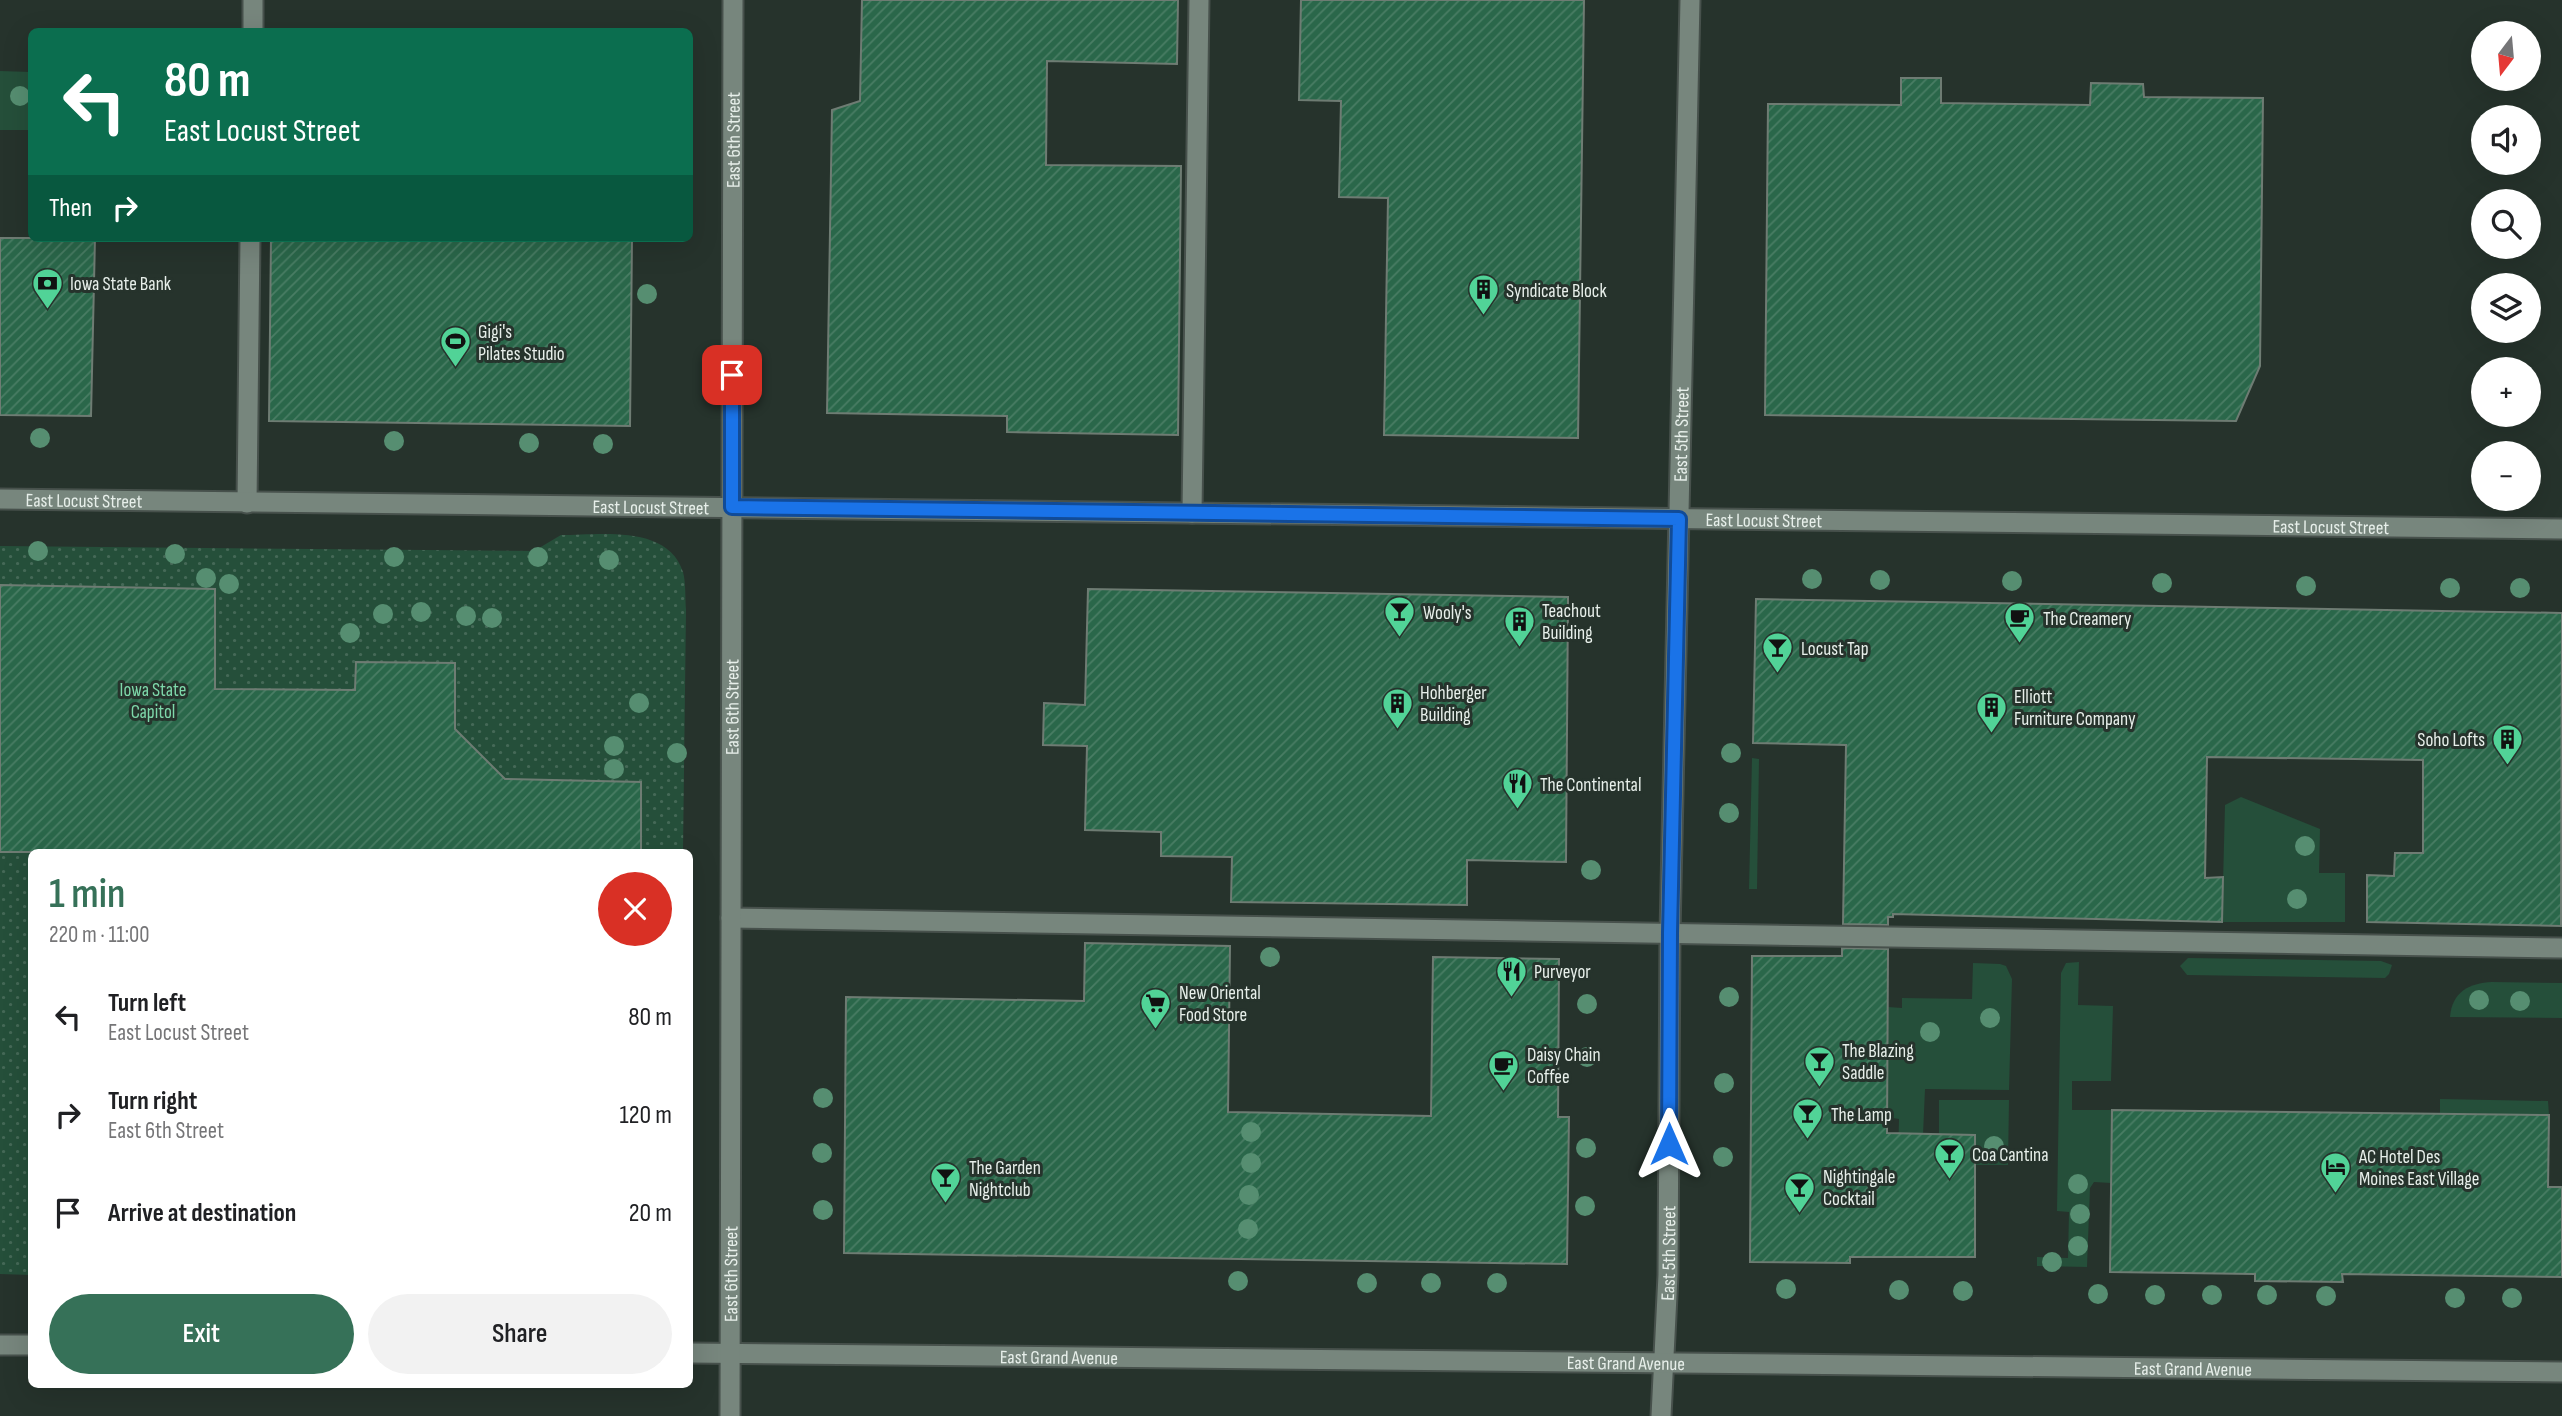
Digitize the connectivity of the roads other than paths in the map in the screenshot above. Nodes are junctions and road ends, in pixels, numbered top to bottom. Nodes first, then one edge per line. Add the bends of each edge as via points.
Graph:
1 (254, 0) edge
2 (733, 0) edge
3 (1199, 0) edge
4 (1690, 0) edge
5 (253, 28) edge
6 (250, 242) edge
7 (0, 499) edge
8 (247, 503) junction
9 (732, 507) junction
10 (1192, 513) junction
11 (1679, 519) junction
12 (2562, 529) edge
13 (731, 918) junction
14 (1670, 933) junction
15 (2562, 948) edge
16 (0, 1345) edge
17 (28, 1345) edge
18 (693, 1353) edge
19 (730, 1353) junction
20 (1663, 1363) junction
21 (2562, 1372) edge
22 (730, 1416) edge
23 (1661, 1416) edge

1 - 5 main road
2 - 9 main road, East 6th Street
3 - 10 main road
4 - 11 main road, East 5th Street
6 - 8 main road
7 - 8 main road, East Locust Street
8 - 9 main road, East Locust Street
9 - 10 main road, East Locust Street
9 - 13 main road, East 6th Street
10 - 11 main road, East Locust Street
11 - 12 main road, East Locust Street
11 - 14 main road, East 5th Street
13 - 14 main road
13 - 19 main road, East 6th Street
14 - 15 main road
14 - 20 main road, East 5th Street via 1668,1275
16 - 17 main road
18 - 19 main road, East Grand Avenue
19 - 20 main road, East Grand Avenue
19 - 22 main road, East 6th Street
20 - 21 main road, East Grand Avenue
20 - 23 main road, East 5th Street

